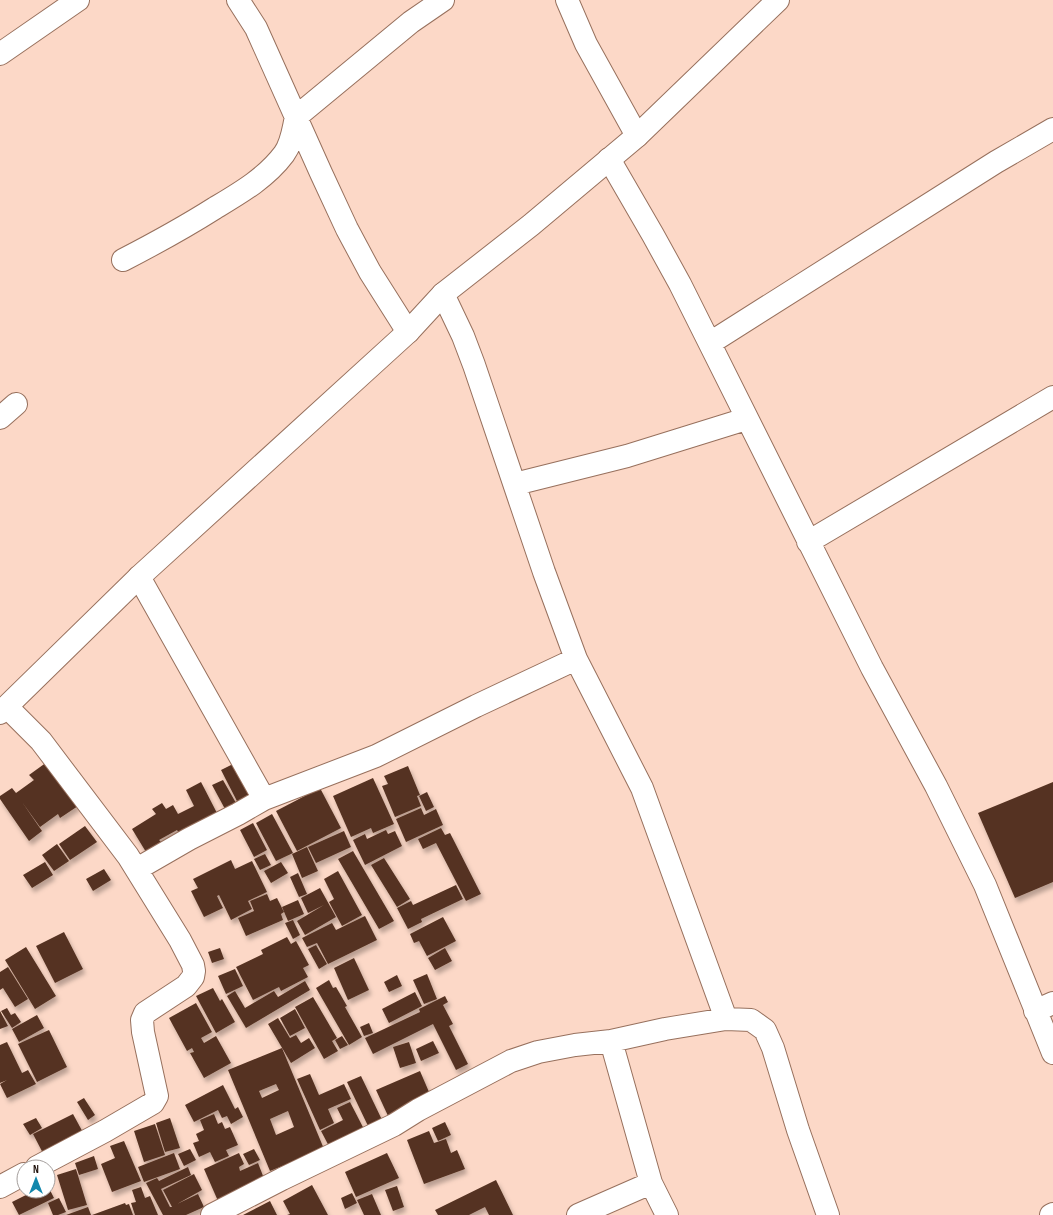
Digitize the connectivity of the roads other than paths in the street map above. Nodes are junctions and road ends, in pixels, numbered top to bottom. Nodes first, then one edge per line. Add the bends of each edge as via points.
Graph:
1 (78, 0) edge
2 (238, 0) edge
3 (443, 0) edge
4 (567, 0) edge
5 (778, 0) edge
6 (0, 54) edge
7 (296, 117) junction
8 (1053, 129) edge
9 (637, 136) junction
10 (609, 159) junction
11 (122, 260) dead end
12 (442, 294) junction
13 (408, 332) junction
14 (710, 343) junction
15 (1053, 397) edge
16 (746, 419) junction
17 (515, 484) junction
18 (808, 542) junction
19 (139, 577) junction
20 (576, 660) junction
21 (3, 710) edge
22 (264, 799) junction
23 (137, 869) junction
24 (1044, 1007) edge
25 (726, 1019) junction
26 (611, 1041) junction
27 (1053, 1053) edge
28 (52, 1159) edge
29 (16, 1178) edge
30 (651, 1183) junction
31 (0, 1187) edge
32 (212, 1215) edge
33 (578, 1215) edge
34 (667, 1215) edge
35 (828, 1215) edge

1 - 6 street
2 - 7 street via 256,28
3 - 7 street via 412,22
4 - 9 street via 586,44
5 - 9 street
7 - 11 street via 292,140 284,154 247,190
7 - 13 street via 347,229 370,272
8 - 14 street via 976,174
9 - 10 street
10 - 12 street via 531,225
10 - 14 street via 653,234
12 - 13 street
12 - 17 street via 463,336
13 - 19 street
14 - 16 street
15 - 18 street
16 - 17 street via 626,456
16 - 18 street
17 - 20 street
18 - 24 street via 936,786
19 - 21 street
19 - 22 street
20 - 22 street via 376,756
20 - 25 street via 642,788
21 - 23 street via 41,740
22 - 23 street
23 - 28 street via 180,940 194,971 193,976 186,986 145,1013 142,1020 157,1096 153,1103
24 - 27 street
25 - 26 street
25 - 35 street via 751,1020 765,1030
26 - 30 street
26 - 32 street via 538,1052 511,1061 394,1125
29 - 31 street
30 - 33 street
30 - 34 street

